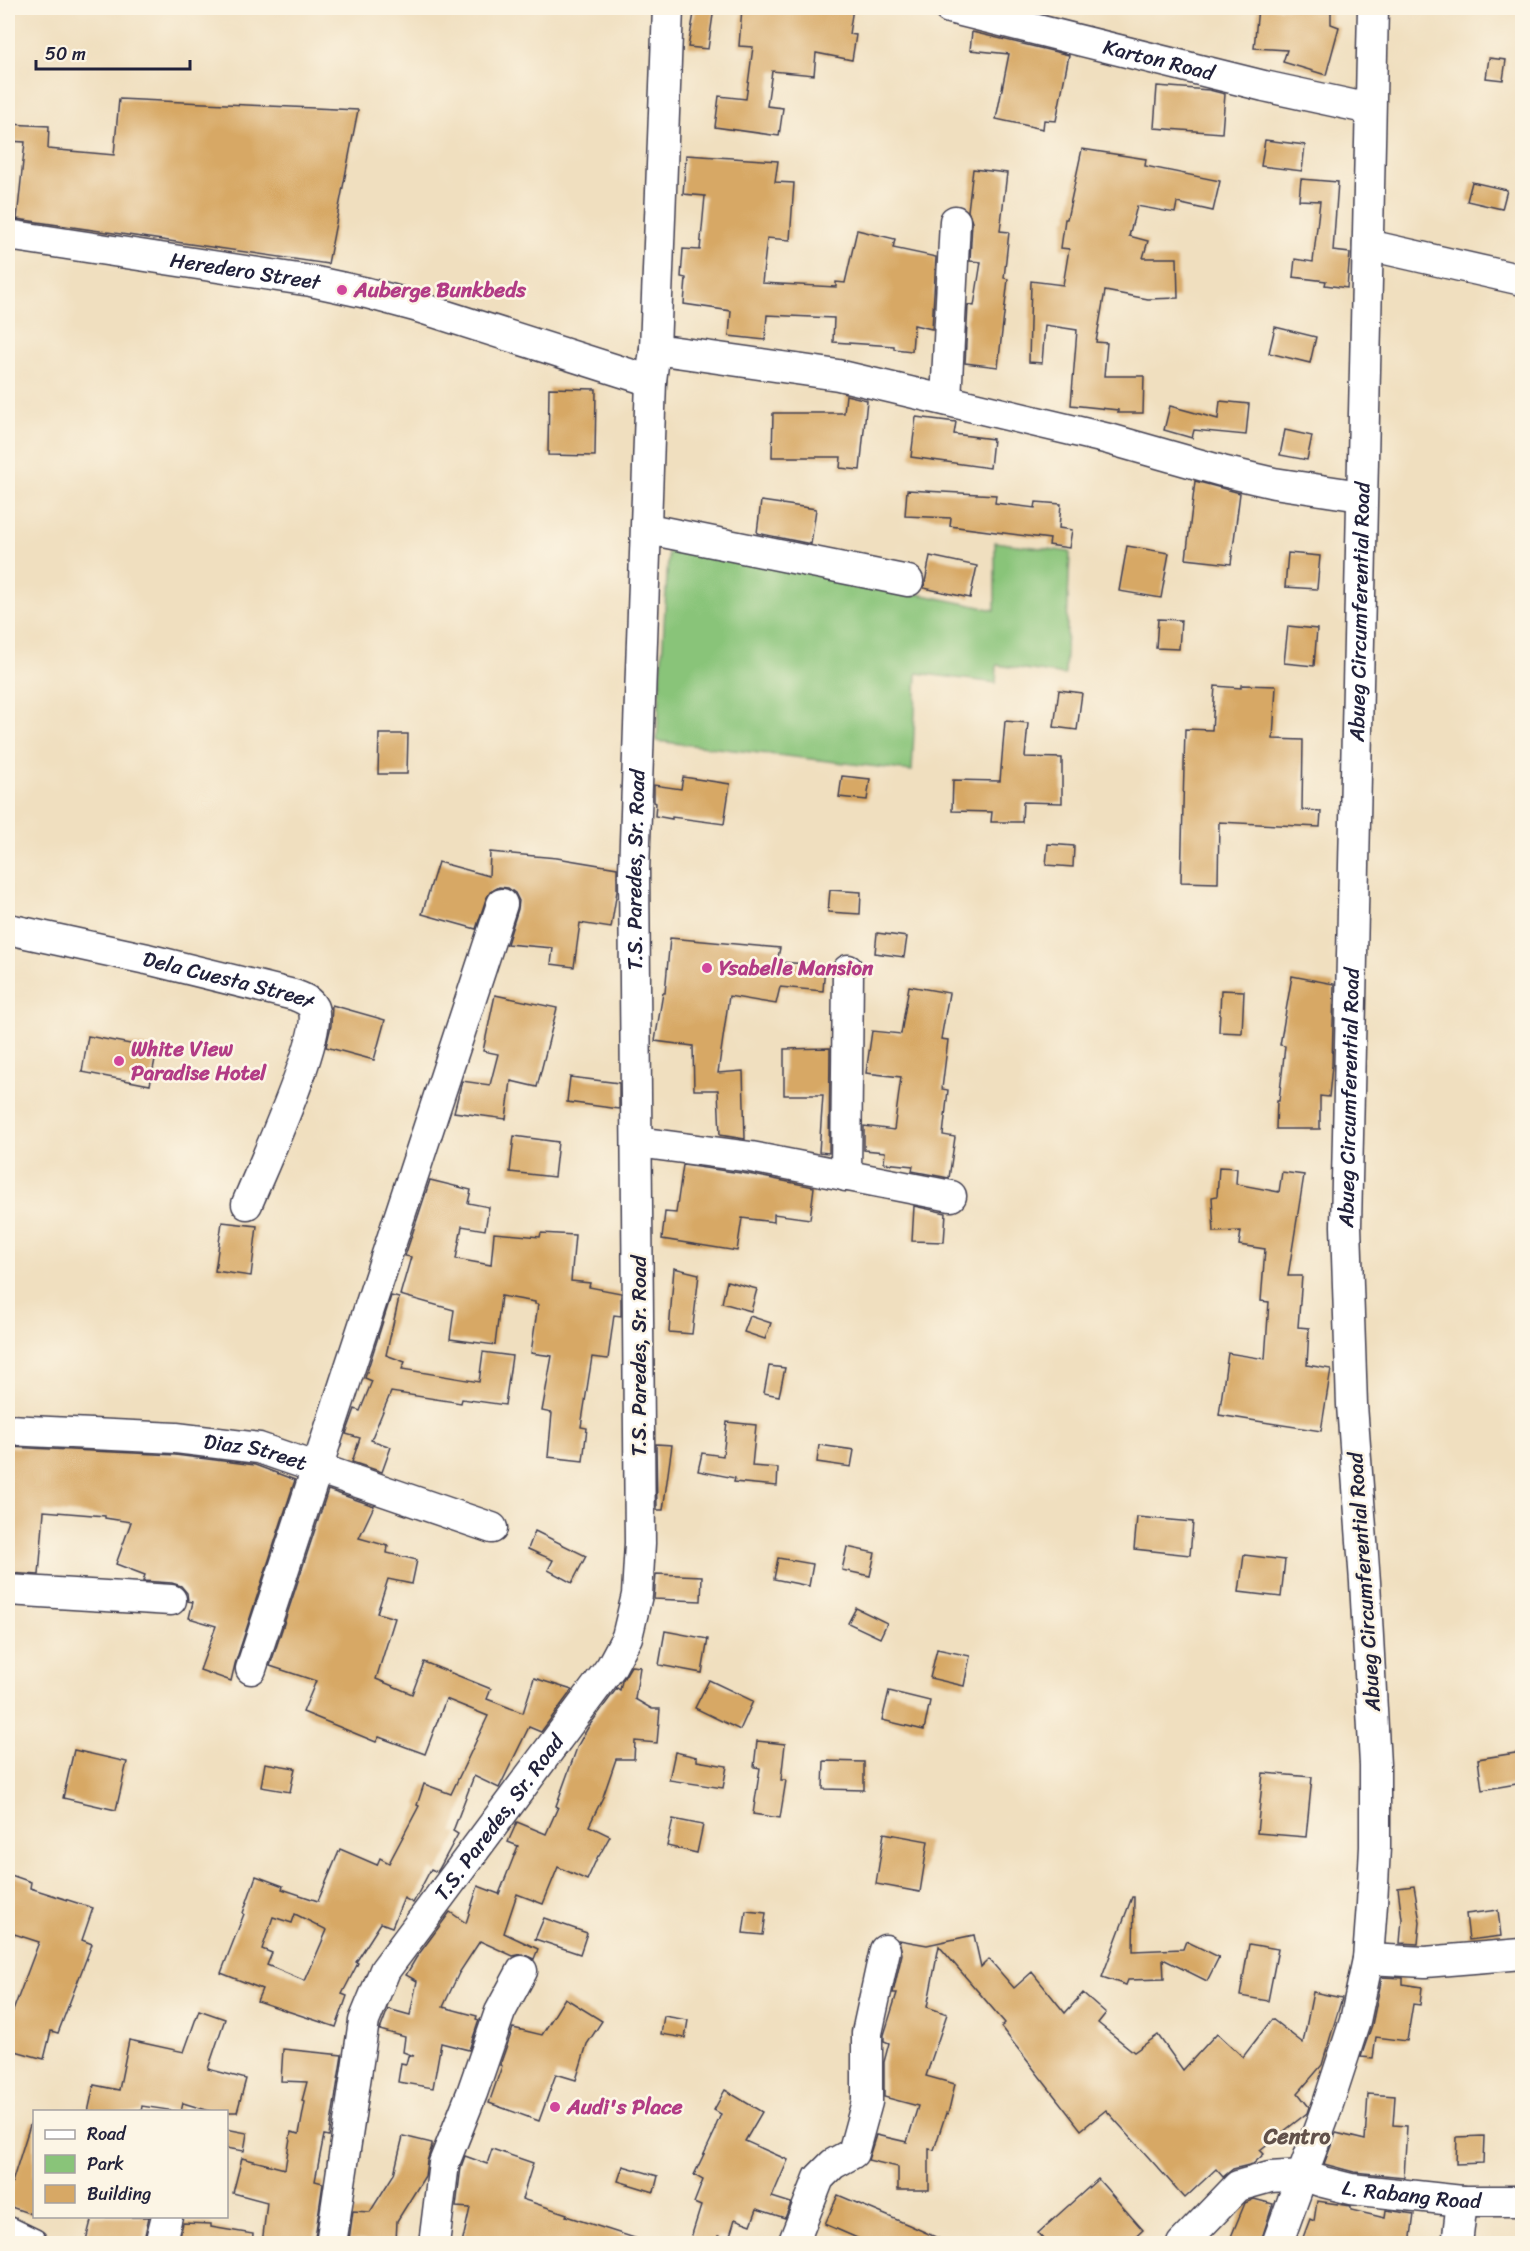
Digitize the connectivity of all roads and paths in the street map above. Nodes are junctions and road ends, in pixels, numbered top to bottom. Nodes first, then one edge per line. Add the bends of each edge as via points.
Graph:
1 (668, 8) edge
2 (949, 8) edge
3 (1373, 8) edge
4 (994, 13) edge
5 (1370, 109) junction
6 (955, 220) dead end
7 (8, 235) edge
8 (1368, 245) junction
9 (1522, 280) edge
10 (654, 349) junction
11 (651, 381) junction
12 (946, 400) junction
13 (1361, 496) junction
14 (648, 529) junction
15 (908, 581) dead end
16 (502, 904) dead end
17 (8, 929) edge
18 (848, 970) dead end
19 (637, 1142) junction
20 (846, 1176) junction
21 (951, 1196) dead end
22 (247, 1204) dead end
23 (8, 1430) edge
24 (318, 1470) junction
25 (492, 1528) dead end
26 (8, 1590) edge
27 (171, 1600) dead end
28 (251, 1669) dead end
29 (885, 1950) dead end
30 (1522, 1954) edge
31 (1368, 1959) junction
32 (522, 1971) dead end
33 (1302, 2175) junction
34 (1462, 2201) junction
35 (1522, 2201) edge
36 (167, 2218) edge
37 (8, 2232) edge
38 (33, 2244) edge
39 (160, 2244) edge
40 (331, 2244) edge
41 (434, 2244) edge
42 (793, 2244) edge
43 (1182, 2244) edge
44 (1277, 2244) edge
45 (1457, 2244) edge

1 - 10 street, T.S. Paredes, Sr. Road
2 - 4 street, Karton Road
3 - 5 street, Abueg Circumferential Road
4 - 5 street, Karton Road via 1264,86
5 - 8 street, Abueg Circumferential Road
6 - 12 street
7 - 11 street, Heredero Street via 367,293
8 - 9 street
8 - 13 street, Abueg Circumferential Road
10 - 11 street, T.S. Paredes, Sr. Road
10 - 12 street via 838,375
11 - 14 street, T.S. Paredes, Sr. Road
12 - 13 street via 1233,474
13 - 31 street, Abueg Circumferential Road via 1346,1226 1352,1405 1375,1765
14 - 15 street
14 - 19 street, T.S. Paredes, Sr. Road via 634,871
16 - 24 street
17 - 22 street, Dela Cuesta Street via 294,995 312,1006 313,1028 299,1076
18 - 20 street
19 - 20 street
19 - 40 street, T.S. Paredes, Sr. Road via 640,1543 637,1595 627,1636 611,1667 385,1970 364,2021
20 - 21 street
23 - 24 street, Diaz Street via 177,1438 238,1445 283,1455
24 - 25 street, Diaz Street
24 - 28 street
26 - 27 street
29 - 42 street via 867,2033 867,2102 859,2136 853,2153 819,2178
30 - 31 street via 1425,1962
31 - 33 street, Abueg Circumferential Road via 1355,2021
32 - 41 street via 500,2012 444,2163
33 - 34 street, L. Rabang Road via 1351,2189
33 - 43 street via 1270,2177 1238,2186
33 - 44 street, Abueg Circumferential Road
34 - 35 street, L. Rabang Road
34 - 45 street
36 - 39 street
37 - 38 street

